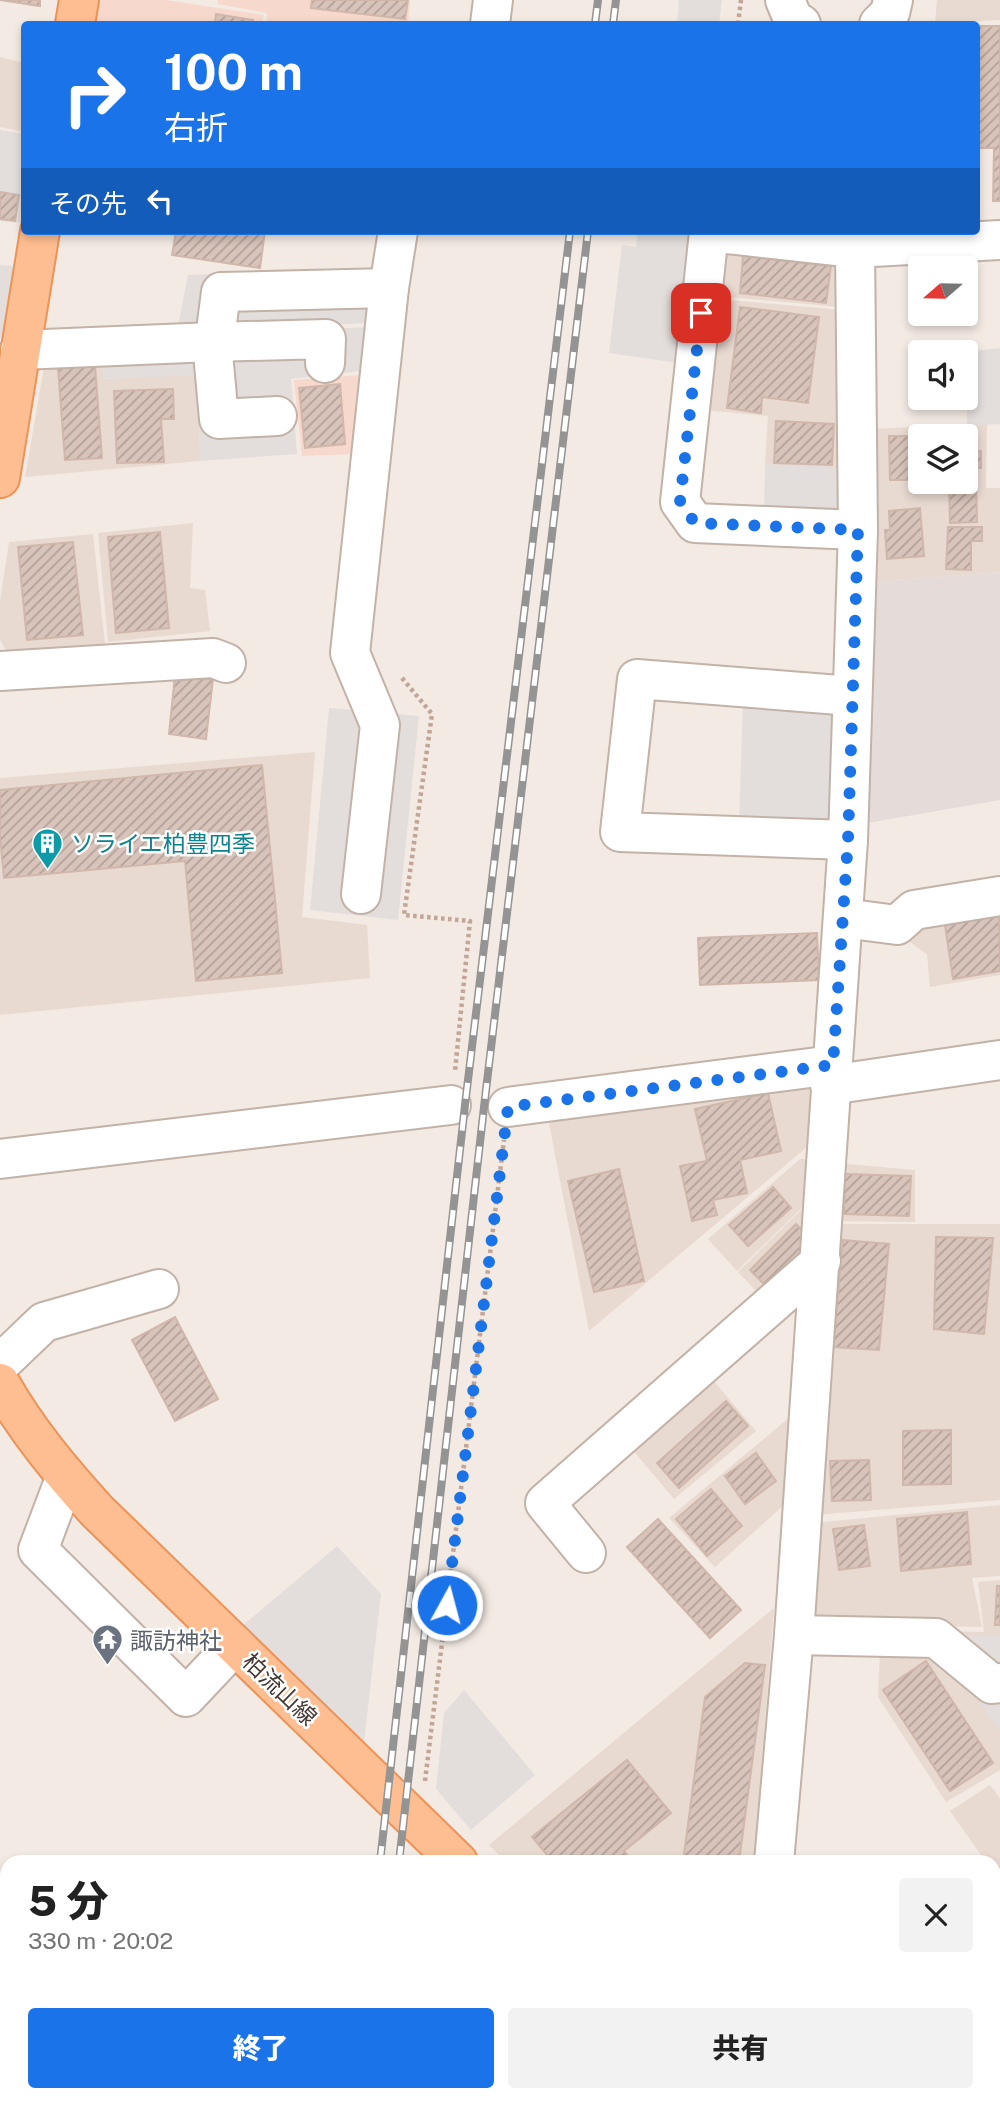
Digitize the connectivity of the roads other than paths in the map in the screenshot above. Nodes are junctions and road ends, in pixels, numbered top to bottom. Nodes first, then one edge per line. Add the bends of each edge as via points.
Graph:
1 (79, 0) edge
2 (493, 0) edge
3 (785, 0) edge
4 (893, 0) edge
5 (76, 21) edge
6 (490, 21) edge
7 (796, 21) edge
8 (882, 21) edge
9 (39, 235) edge
10 (397, 235) edge
11 (709, 235) edge
12 (736, 235) edge
13 (1000, 240) edge
14 (855, 248) junction
15 (389, 288) junction
16 (215, 332) junction
17 (20, 350) junction
18 (325, 363) dead end
19 (277, 416) dead end
20 (1, 465) edge
21 (858, 530) junction
22 (226, 663) dead end
23 (0, 671) edge
24 (852, 696) junction
25 (848, 840) junction
26 (360, 894) dead end
27 (1000, 896) edge
28 (843, 918) junction
29 (1000, 1060) edge
30 (831, 1075) junction
31 (451, 1105) road end
32 (508, 1107) road end
33 (0, 1159) edge
34 (821, 1261) junction
35 (159, 1289) dead end
36 (0, 1364) edge
37 (0, 1383) edge
38 (66, 1476) junction
39 (586, 1553) dead end
40 (794, 1635) junction
41 (235, 1645) junction
42 (1000, 1684) edge
43 (451, 1855) edge
44 (775, 1855) edge

1 - 5 main road
2 - 6 street
3 - 7 street
4 - 8 street
9 - 17 main road
10 - 15 street
11 - 21 street via 680,502 695,523
12 - 14 street
13 - 14 street
14 - 21 street
15 - 16 street via 221,292
15 - 26 street via 350,653 380,725
16 - 17 street
16 - 18 street via 326,340
16 - 19 street via 219,419
17 - 20 main road
21 - 24 street
22 - 23 street via 213,659
24 - 25 street
24 - 25 street via 638,679 620,832
25 - 28 street
27 - 28 street via 914,910 897,925
28 - 30 street
29 - 30 street
30 - 32 street
30 - 34 street
31 - 33 street
34 - 39 street via 545,1503
34 - 40 street
35 - 36 street via 44,1322
37 - 38 main road, 柏流山線 via 24,1425
38 - 41 main road, 柏流山線
38 - 41 street via 38,1550 74,1586 187,1697
40 - 42 street via 936,1638 992,1684
40 - 44 street
41 - 43 main road, 柏流山線

